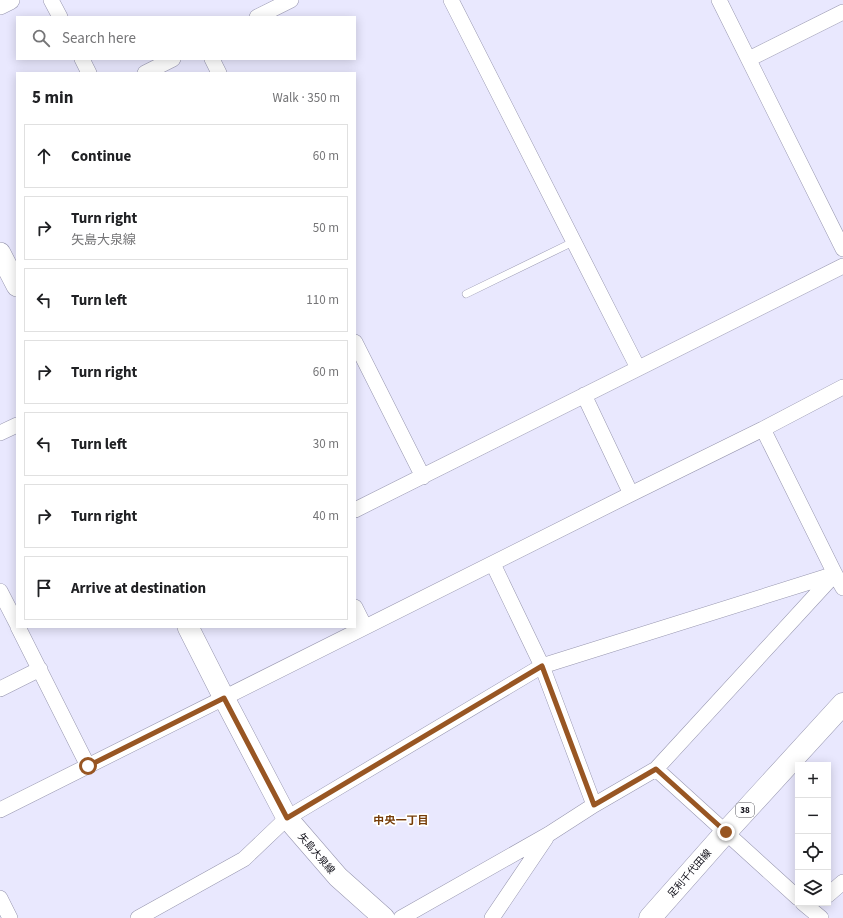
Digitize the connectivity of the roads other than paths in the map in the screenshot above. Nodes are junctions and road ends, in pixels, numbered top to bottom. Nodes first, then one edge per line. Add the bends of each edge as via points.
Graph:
1 (10, 0) edge
2 (51, 0) edge
3 (291, 0) edge
4 (450, 0) edge
5 (719, 0) edge
6 (0, 5) edge
7 (843, 12) edge
8 (59, 16) edge
9 (259, 16) edge
10 (749, 59) junction
11 (82, 60) edge
12 (171, 60) edge
13 (212, 60) edge
14 (88, 72) edge
15 (147, 72) edge
16 (218, 72) edge
17 (573, 242) junction
18 (843, 249) edge
19 (0, 253) edge
20 (843, 266) edge
21 (16, 284) edge
22 (466, 294) dead end
23 (356, 344) edge
24 (638, 368) junction
25 (843, 387) edge
26 (584, 395) junction
27 (16, 425) edge
28 (763, 429) junction
29 (0, 433) edge
30 (422, 476) junction
31 (631, 494) junction
32 (356, 509) edge
33 (493, 564) junction
34 (839, 572) edge
35 (843, 588) edge
36 (0, 591) edge
37 (356, 609) edge
38 (16, 622) edge
39 (365, 627) junction
40 (19, 628) edge
41 (189, 628) edge
42 (542, 666) junction
43 (40, 669) junction
44 (0, 689) edge
45 (224, 698) junction
46 (843, 704) edge
47 (88, 766) junction
48 (656, 769) junction
49 (594, 805) junction
50 (0, 810) edge
51 (287, 818) junction
52 (726, 832) junction
53 (549, 834) junction
54 (843, 882) edge
55 (831, 892) edge
56 (795, 895) edge
57 (0, 898) edge
58 (10, 918) edge
59 (138, 918) edge
60 (384, 918) edge
61 (401, 918) edge
62 (492, 918) edge
63 (650, 918) edge

1 - 6 street
2 - 8 street
3 - 9 street
4 - 17 street
5 - 10 street
7 - 10 street
10 - 18 street
11 - 14 street
12 - 15 street
13 - 16 street
17 - 22 lane
17 - 24 street
19 - 21 main road
20 - 24 street
23 - 30 street
24 - 26 street
25 - 28 street
26 - 30 street
26 - 31 street
27 - 29 street
28 - 31 street
28 - 34 street
30 - 32 street
31 - 33 street
33 - 39 street
33 - 42 street
34 - 35 street
34 - 42 street
34 - 48 street
36 - 38 street
37 - 39 street
39 - 45 street
40 - 43 street
41 - 45 main road, 矢島大泉線
42 - 49 street
42 - 51 street
43 - 44 street
43 - 47 street
45 - 47 street
45 - 51 main road, 矢島大泉線
46 - 52 main road, 足利千代田線 / 38
47 - 50 street
48 - 49 street
48 - 52 street
49 - 53 street
51 - 59 street via 244,859
51 - 60 main road, 矢島大泉線 via 338,877
52 - 56 street
52 - 63 main road, 足利千代田線 / 38
53 - 61 street
53 - 62 street
54 - 55 street
57 - 58 street

